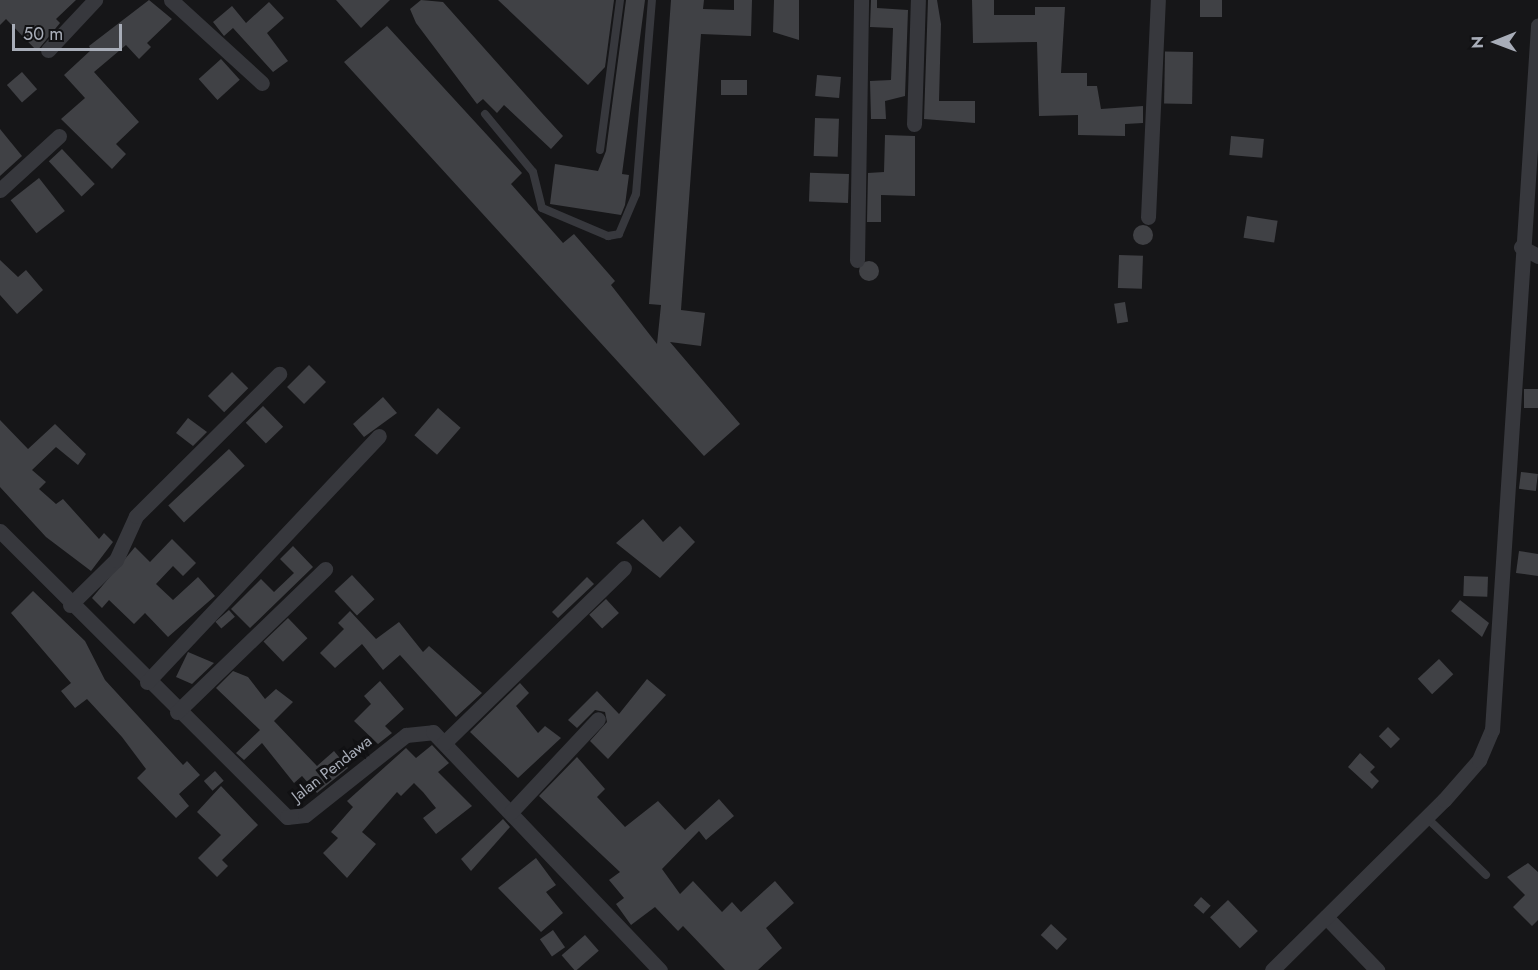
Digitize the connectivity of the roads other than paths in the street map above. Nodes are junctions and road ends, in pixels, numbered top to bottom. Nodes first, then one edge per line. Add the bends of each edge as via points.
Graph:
1 (95, 0) edge
2 (171, 0) edge
3 (620, 0) edge
4 (651, 0) edge
5 (861, 0) edge
6 (918, 0) edge
7 (1158, 0) edge
8 (1538, 26) edge
9 (48, 50) dead end
10 (262, 83) dead end
11 (485, 114) dead end
12 (914, 124) dead end
13 (59, 136) dead end
14 (600, 150) dead end
15 (0, 190) edge
16 (1148, 217) dead end
17 (1521, 247) junction
18 (1538, 256) edge
19 (857, 260) dead end
20 (279, 374) dead end
21 (379, 436) dead end
22 (0, 531) edge
23 (624, 568) dead end
24 (325, 569) dead end
25 (70, 605) junction
26 (147, 682) junction
27 (177, 712) junction
28 (598, 719) dead end
29 (444, 743) junction
30 (511, 812) junction
31 (1427, 818) junction
32 (1486, 875) dead end
33 (1326, 916) junction
34 (660, 970) edge
35 (1272, 970) edge
36 (1377, 970) edge

1 - 9 street
2 - 10 street
3 - 14 lane
4 - 11 lane via 636,194 619,234 608,236 542,208 533,172
5 - 19 street
6 - 12 street
7 - 16 street
8 - 17 street
13 - 15 street
17 - 18 street
17 - 31 street via 1492,730 1479,760
20 - 25 street via 136,516 116,560
21 - 26 street
22 - 25 street, Jalan Pendawa
23 - 29 street
24 - 27 street
25 - 26 street, Jalan Pendawa
26 - 27 street, Jalan Pendawa
27 - 29 street, Jalan Pendawa via 266,801 292,818 311,810 414,731 428,730
28 - 30 street
29 - 30 street, Jalan Pendawa
30 - 34 street, Jalan Pendawa
31 - 32 lane
31 - 33 street
33 - 35 street
33 - 36 street

